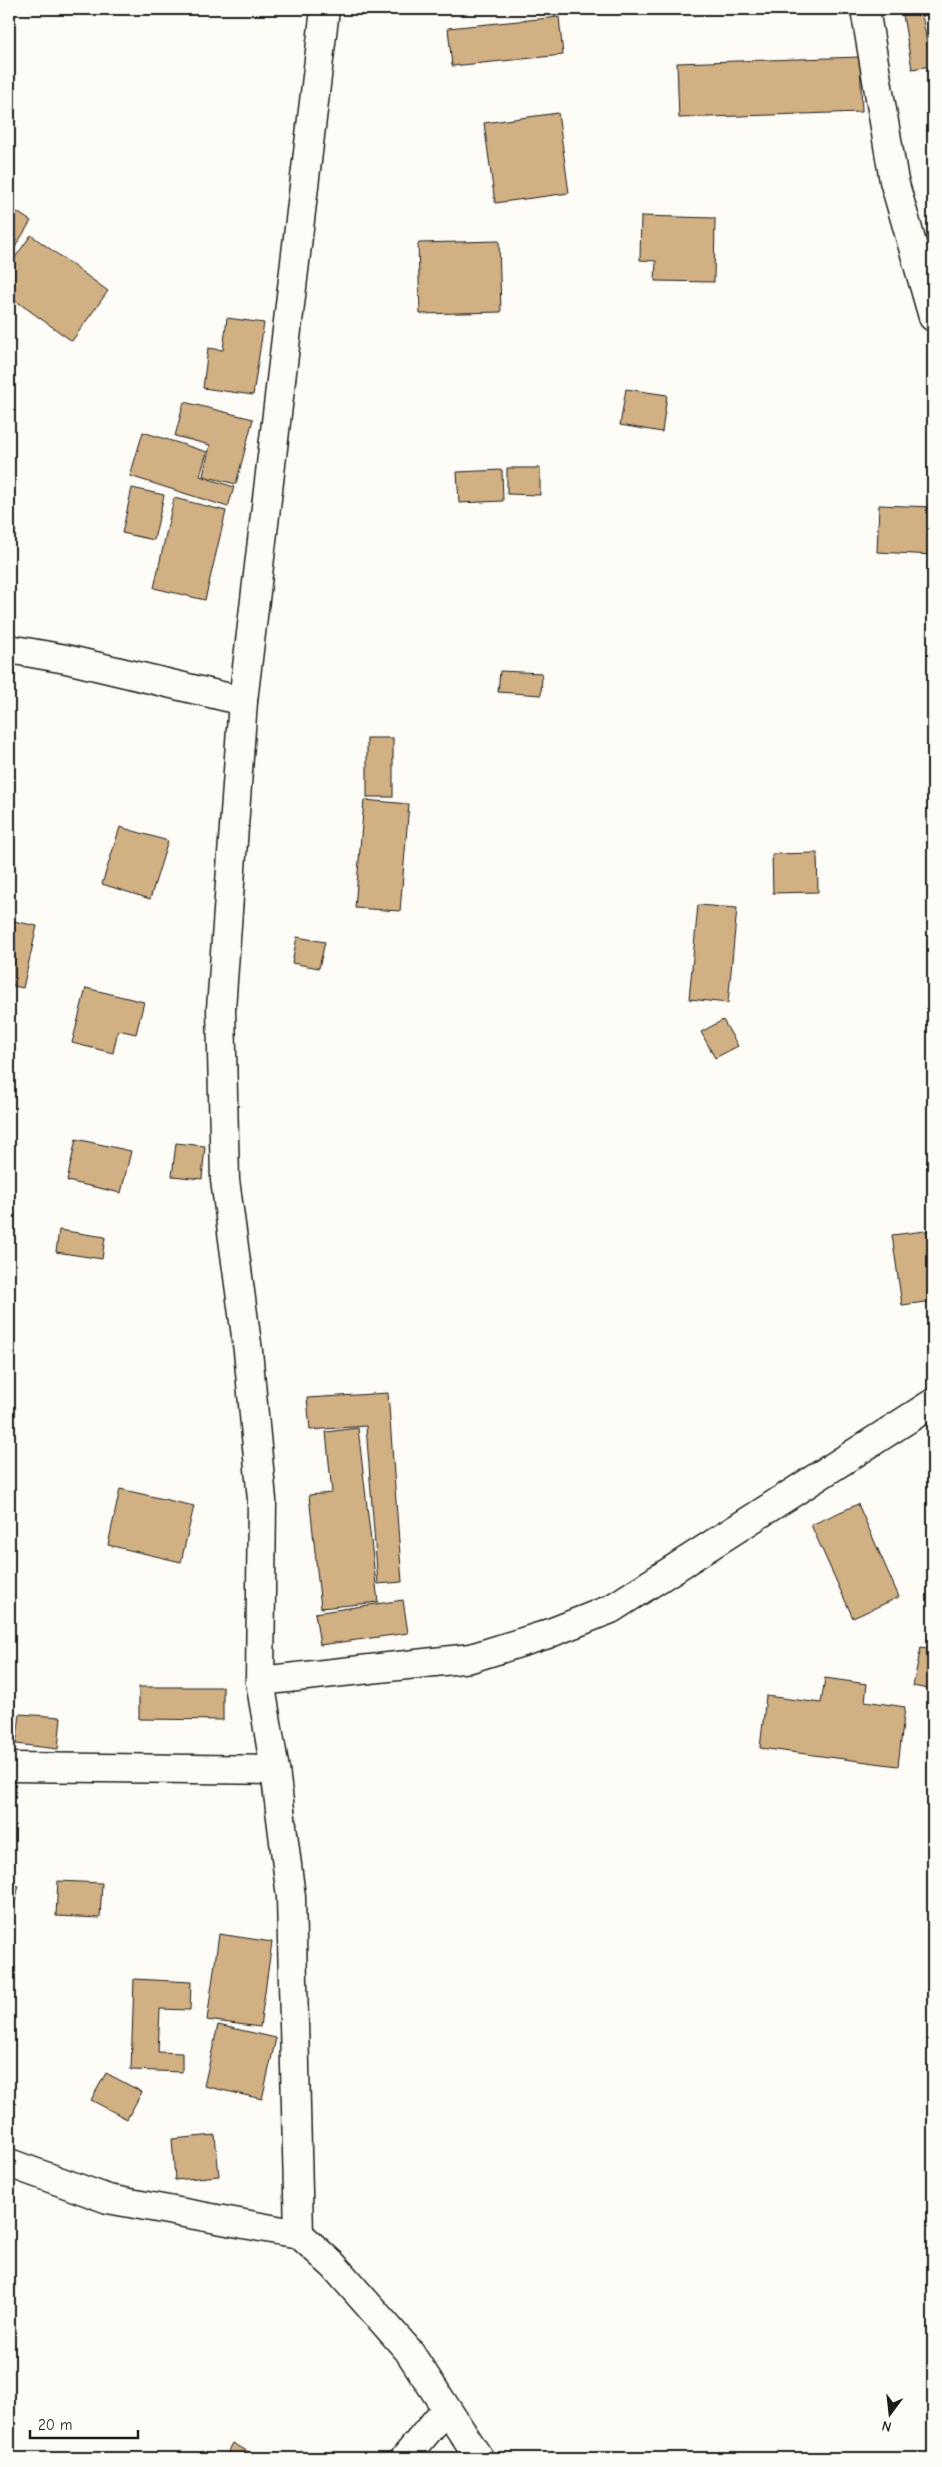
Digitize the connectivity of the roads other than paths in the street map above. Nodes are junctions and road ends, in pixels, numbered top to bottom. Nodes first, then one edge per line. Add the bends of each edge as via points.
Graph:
1 (325, 9) edge
2 (865, 9) edge
3 (933, 318) edge
4 (9, 649) edge
5 (243, 701) junction
6 (933, 1403) edge
7 (260, 1681) junction
8 (9, 1767) edge
9 (275, 1770) junction
10 (9, 2163) edge
11 (299, 2234) junction
12 (446, 2408) junction
13 (405, 2458) edge
14 (479, 2458) edge

1 - 5 street
2 - 3 street via 894,181
4 - 5 street via 66,659
5 - 7 street via 221,1009 225,1180 248,1351 262,1500
6 - 7 street via 611,1609 545,1635 470,1658
7 - 9 street
8 - 9 street
9 - 11 street via 291,1897
10 - 11 street via 108,2199
11 - 12 street via 334,2266 408,2350
12 - 13 street
12 - 14 street

